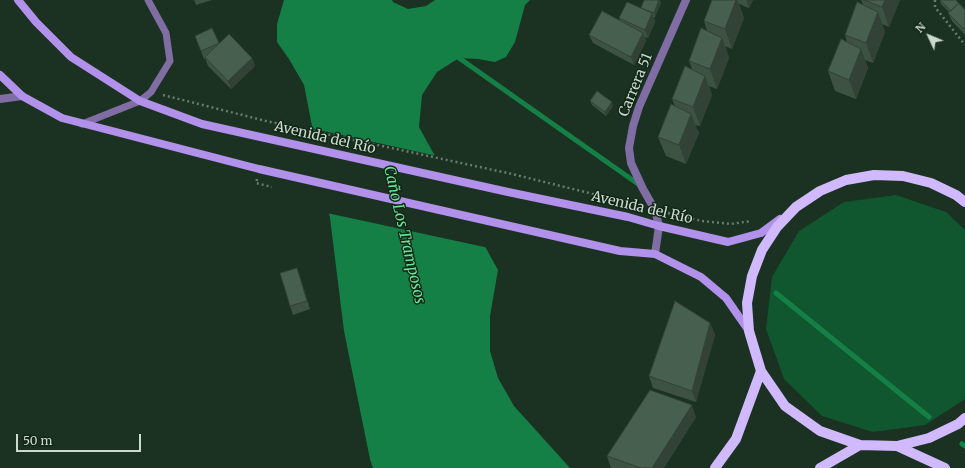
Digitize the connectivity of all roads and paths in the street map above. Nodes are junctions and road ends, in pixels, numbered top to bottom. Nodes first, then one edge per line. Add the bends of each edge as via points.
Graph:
1 (18, 0) edge
2 (148, 0) edge
3 (686, 0) edge
4 (934, 0) edge
5 (965, 45) edge
6 (0, 75) edge
7 (151, 92) junction
8 (22, 96) junction
9 (0, 99) edge
10 (140, 101) junction
11 (82, 124) junction
12 (965, 202) edge
13 (796, 207) junction
14 (655, 210) junction
15 (756, 221) dead end
16 (659, 226) junction
17 (655, 254) junction
18 (749, 331) junction
19 (761, 371) junction
20 (965, 418) edge
21 (860, 445) junction
22 (898, 446) junction
23 (715, 468) edge
24 (820, 468) edge
25 (945, 468) edge

1 - 10 main road, Avenida del Río via 71,57
2 - 7 lane via 166,33 170,61
3 - 14 street, Carrera 51 via 639,107 629,148 631,163
4 - 5 path via 935,7
6 - 8 main road
7 - 10 lane
7 - 14 path via 286,125 512,174
8 - 9 street
8 - 11 main road via 62,118
10 - 11 lane
10 - 16 main road, Avenida del Río via 202,124 628,217
11 - 17 main road via 275,173 620,251
12 - 13 main road via 931,183 903,176 874,175 846,180 820,191
13 - 16 main road, Avenida del Río via 761,233 728,242
13 - 18 main road via 777,227 759,257 747,303
14 - 15 path via 702,221 731,224
14 - 16 street, Carrera 51
16 - 17 street
17 - 18 main road via 701,277 726,298
18 - 19 main road
19 - 21 main road via 785,406 820,431
19 - 23 main road via 736,439
20 - 22 main road via 929,438
21 - 22 main road
21 - 24 main road
22 - 25 main road

